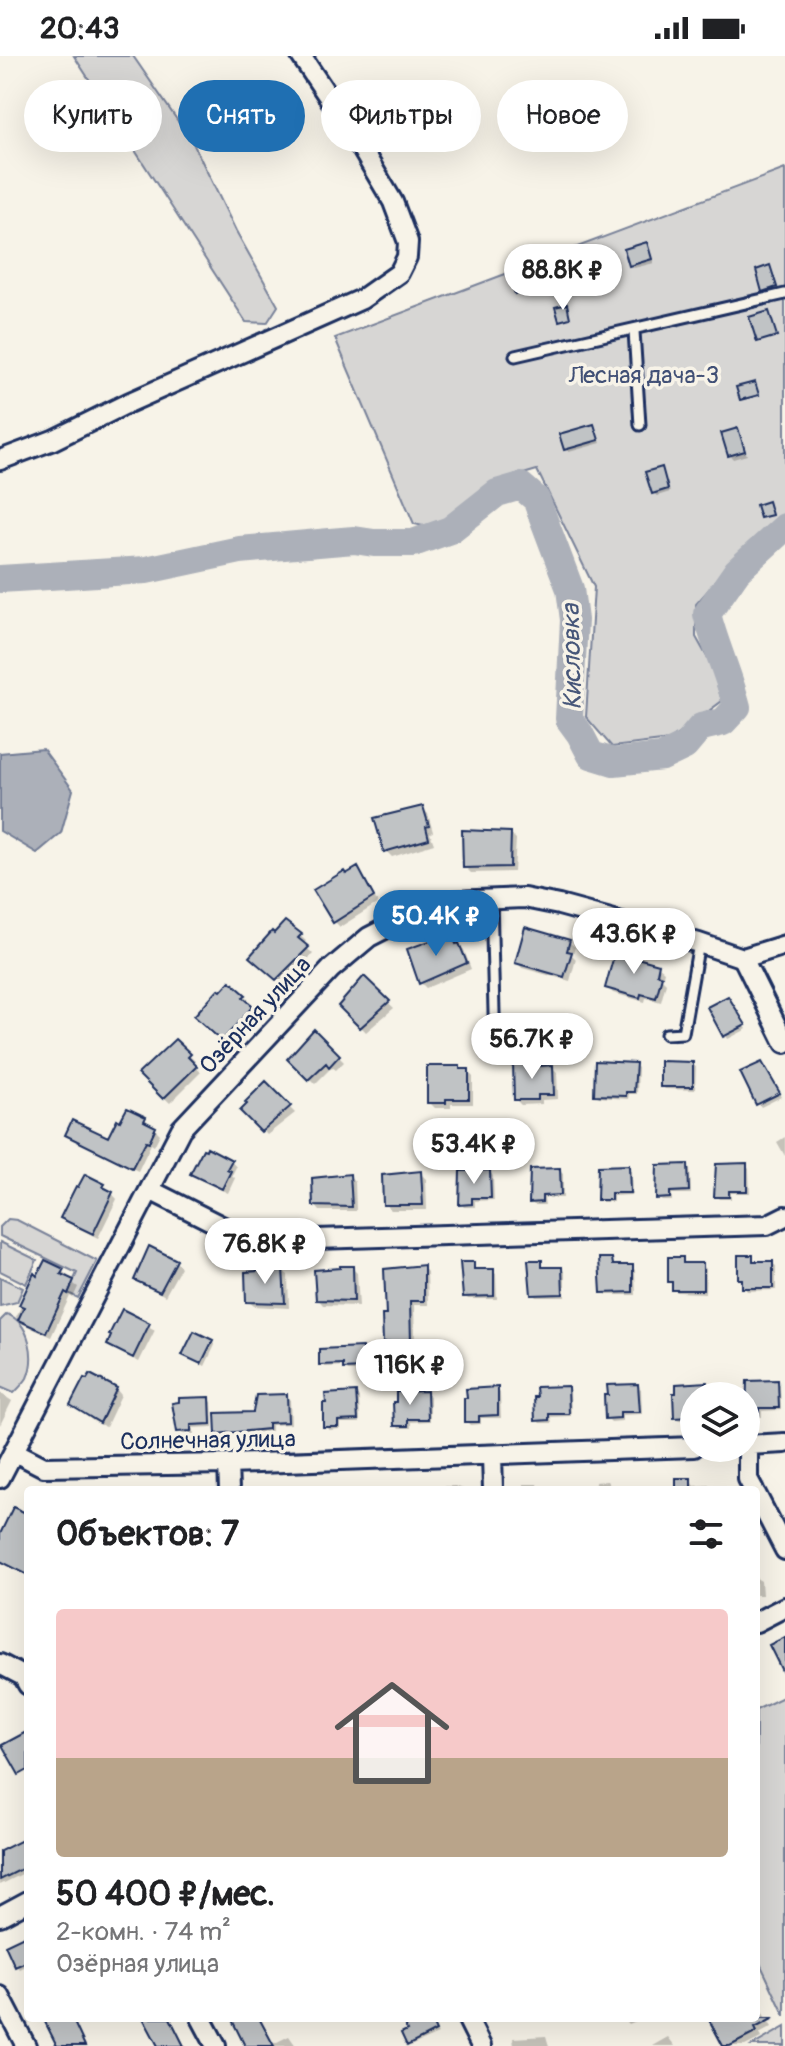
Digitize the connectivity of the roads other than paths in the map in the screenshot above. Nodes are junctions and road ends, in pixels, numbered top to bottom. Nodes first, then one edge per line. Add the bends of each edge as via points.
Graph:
1 (301, 56) edge
2 (785, 294) edge
3 (634, 331) junction
4 (515, 356) dead end
5 (640, 425) dead end
6 (0, 460) edge
7 (491, 898) junction
8 (699, 943) junction
9 (785, 945) edge
10 (743, 958) junction
11 (666, 1034) dead end
12 (785, 1043) edge
13 (495, 1050) dead end
14 (150, 1190) junction
15 (785, 1216) edge
16 (785, 1443) edge
17 (760, 1444) edge
18 (680, 1448) edge
19 (15, 1452) junction
20 (492, 1455) junction
21 (748, 1462) edge
22 (228, 1464) junction
23 (0, 1478) edge
24 (229, 1486) edge
25 (493, 1486) edge
26 (752, 1486) edge
27 (760, 1502) edge
28 (785, 1550) edge
29 (785, 1607) edge
30 (760, 1620) edge
31 (0, 1664) edge
32 (24, 1678) edge
33 (24, 1903) edge
34 (0, 1916) edge
35 (0, 1996) edge
36 (203, 2022) edge
37 (469, 2022) edge
38 (26, 2046) edge
39 (216, 2046) edge
40 (481, 2046) edge

1 - 6 street via 393,202 408,242 399,273 362,299
2 - 3 lane
3 - 4 lane
3 - 5 lane
7 - 8 street, Озёрная улица via 559,905
7 - 13 lane
7 - 14 street, Озёрная улица via 452,901 416,913 361,943 181,1129
8 - 10 street, Озёрная улица
8 - 11 lane via 683,1033
9 - 10 street
10 - 12 street
14 - 15 street via 251,1241 767,1225
14 - 19 street, Озёрная улица
16 - 17 street
18 - 20 street, Солнечная улица
19 - 22 street, Солнечная улица via 44,1467
19 - 23 street, Озёрная улица
20 - 22 street, Солнечная улица
20 - 25 street
21 - 26 street
22 - 24 street
27 - 28 street
29 - 30 street
31 - 32 street
33 - 34 street
35 - 38 street
36 - 39 street
37 - 40 street

